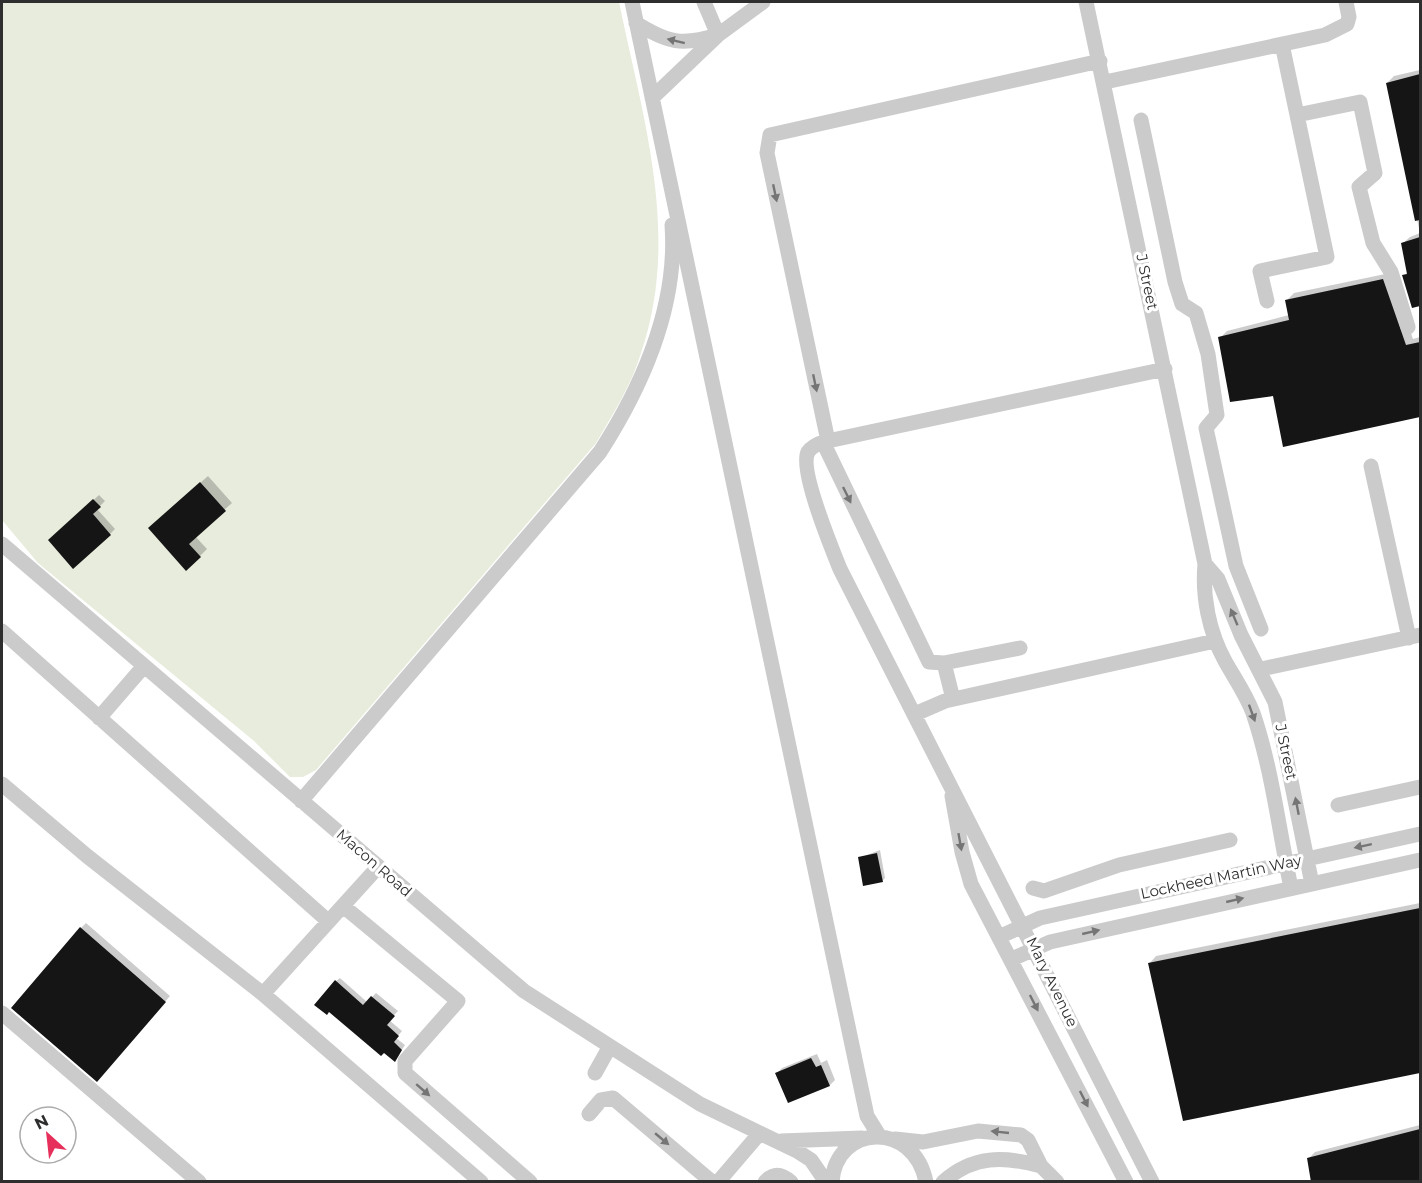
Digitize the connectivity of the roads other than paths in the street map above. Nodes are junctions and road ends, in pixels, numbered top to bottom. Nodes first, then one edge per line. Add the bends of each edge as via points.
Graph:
1 (632, 2) edge
2 (704, 2) edge
3 (763, 2) edge
4 (1086, 2) edge
5 (1346, 2) edge
6 (636, 23) junction
7 (718, 35) junction
8 (1282, 44) junction
9 (1100, 61) junction
10 (1105, 82) junction
11 (652, 98) junction
12 (1297, 115) junction
13 (1141, 120) dead end
14 (668, 172) junction
15 (1267, 301) dead end
16 (1408, 327) dead end
17 (1165, 369) junction
18 (826, 441) junction
19 (1371, 466) dead end
20 (2, 544) edge
21 (1206, 564) junction
22 (1261, 629) dead end
23 (2, 631) edge
24 (1415, 636) edge
25 (1215, 641) junction
26 (1020, 648) dead end
27 (936, 662) junction
28 (144, 666) junction
29 (1261, 669) junction
30 (953, 699) junction
31 (915, 714) junction
32 (99, 718) junction
33 (2, 784) edge
34 (950, 784) junction
35 (1420, 787) edge
36 (301, 801) junction
37 (1338, 805) dead end
38 (1420, 834) edge
39 (1230, 840) dead end
40 (1307, 858) junction
41 (1420, 860) edge
42 (1286, 862) junction
43 (378, 867) junction
44 (1312, 884) junction
45 (1033, 888) dead end
46 (1291, 888) junction
47 (343, 906) junction
48 (328, 921) junction
49 (1023, 924) junction
50 (999, 937) junction
51 (1035, 948) junction
52 (1012, 959) junction
53 (262, 994) junction
54 (2, 1013) edge
55 (609, 1047) junction
56 (595, 1073) dead end
57 (590, 1114) dead end
58 (759, 1134) junction
59 (880, 1138) junction
60 (775, 1141) junction
61 (1041, 1166) junction
62 (199, 1182) edge
63 (481, 1182) edge
64 (530, 1182) edge
65 (712, 1182) edge
66 (718, 1182) edge
67 (765, 1182) edge
68 (791, 1182) edge
69 (826, 1182) edge
70 (832, 1182) edge
71 (926, 1182) edge
72 (943, 1182) edge
73 (1057, 1182) edge
74 (1126, 1182) edge
75 (1152, 1182) edge

1 - 6 street
2 - 7 street
3 - 7 street
4 - 9 street, J Street
5 - 8 street via 1349,17 1342,29
7 -> 6 street via 679,43
6 - 11 street
7 - 11 street
8 - 10 street
8 - 12 street
9 - 10 street, J Street
9 -> 18 street via 770,135 767,153
10 - 17 street, J Street
11 - 14 street
12 - 15 street via 1327,257 1260,271
12 - 16 street via 1360,102 1375,173 1359,187 1373,243 1391,272
13 - 22 street via 1175,282 1182,304 1196,313 1208,354 1217,415 1206,428 1236,566
14 - 36 street via 673,236 670,275 653,350 622,418 571,489
14 - 59 street via 867,1116
17 - 18 street
17 - 21 street, J Street
18 -> 27 street
18 - 31 street, Mary Avenue via 813,446 806,463 820,516 840,569
19 - 24 street
20 - 28 street, Macon Road
21 - 25 street, J Street via 1203,584
29 -> 21 street, J Street via 1241,635 1218,579
23 - 32 street
24 - 29 street
25 - 30 street
25 -> 42 street, J Street via 1253,712
26 - 27 street
27 - 30 street
28 - 32 street
28 - 36 street, Macon Road
40 -> 29 street, J Street via 1278,713
30 - 31 street
31 - 34 street, Mary Avenue
32 - 48 street
33 - 53 street
34 - 49 street, Mary Avenue
34 -> 50 street, Mary Avenue via 971,884
35 - 37 street
36 - 43 street, Macon Road
38 -> 40 street, Lockheed Martin Way
39 - 45 street via 1119,865 1044,891
40 - 42 street, Lockheed Martin Way
40 - 44 street, J Street
41 - 44 street, Lockheed Martin Way
42 - 46 street, J Street
42 - 49 street, Lockheed Martin Way
43 - 47 street
43 - 55 street, Macon Road via 524,991
44 - 46 street, Lockheed Martin Way
51 -> 46 street, Lockheed Martin Way
47 - 48 street
47 -> 64 street via 458,1001 403,1066 409,1079
48 - 53 street
49 - 50 street, Lockheed Martin Way
49 - 51 street, Mary Avenue
50 - 52 street, Mary Avenue
51 - 52 street, Lockheed Martin Way
51 - 75 street, Mary Avenue
52 -> 74 street, Mary Avenue
53 - 63 street
54 - 62 street
55 - 56 street
55 - 58 street, Macon Road via 700,1104
57 -> 65 street via 601,1100 613,1098
58 - 60 street, Macon Road
58 - 66 street
59 - 60 street, Macon Road
61 -> 59 street, Macon Road via 1028,1140 1001,1131 978,1131 923,1142
59 - 70 street via 843,1153 835,1165
59 - 71 street via 917,1156
60 - 69 street, Macon Road via 811,1160
61 - 72 street via 1011,1159 987,1159 959,1168
61 - 73 street
67 - 68 street via 774,1175

